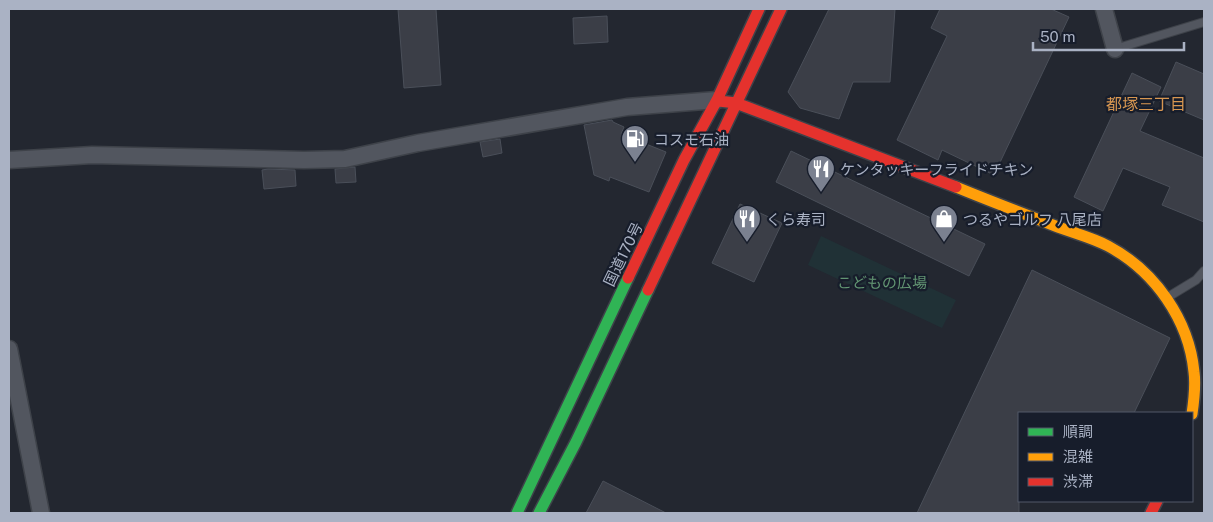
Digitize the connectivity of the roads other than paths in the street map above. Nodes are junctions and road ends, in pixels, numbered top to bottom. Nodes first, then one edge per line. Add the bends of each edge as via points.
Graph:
1 (759, 9) edge
2 (781, 9) edge
3 (1104, 9) edge
4 (1204, 22) edge
5 (1115, 49) joint
6 (716, 100) junction
7 (736, 103) junction
8 (9, 160) edge
9 (1204, 271) edge
10 (1166, 298) junction
11 (9, 349) edge
12 (1192, 412) edge
13 (41, 513) edge
14 (517, 513) edge
15 (539, 513) edge

1 - 6 main road, 国道170号
2 - 7 main road
3 - 5 street
4 - 5 lane
6 - 7 main road
6 - 8 street via 627,107 345,159 92,155
6 - 14 main road, 国道170号 via 684,160
7 - 10 main road via 1108,246 1139,268
7 - 15 main road via 576,442
9 - 10 lane via 1196,280
10 - 12 main road via 1185,330 1195,371
11 - 13 street

